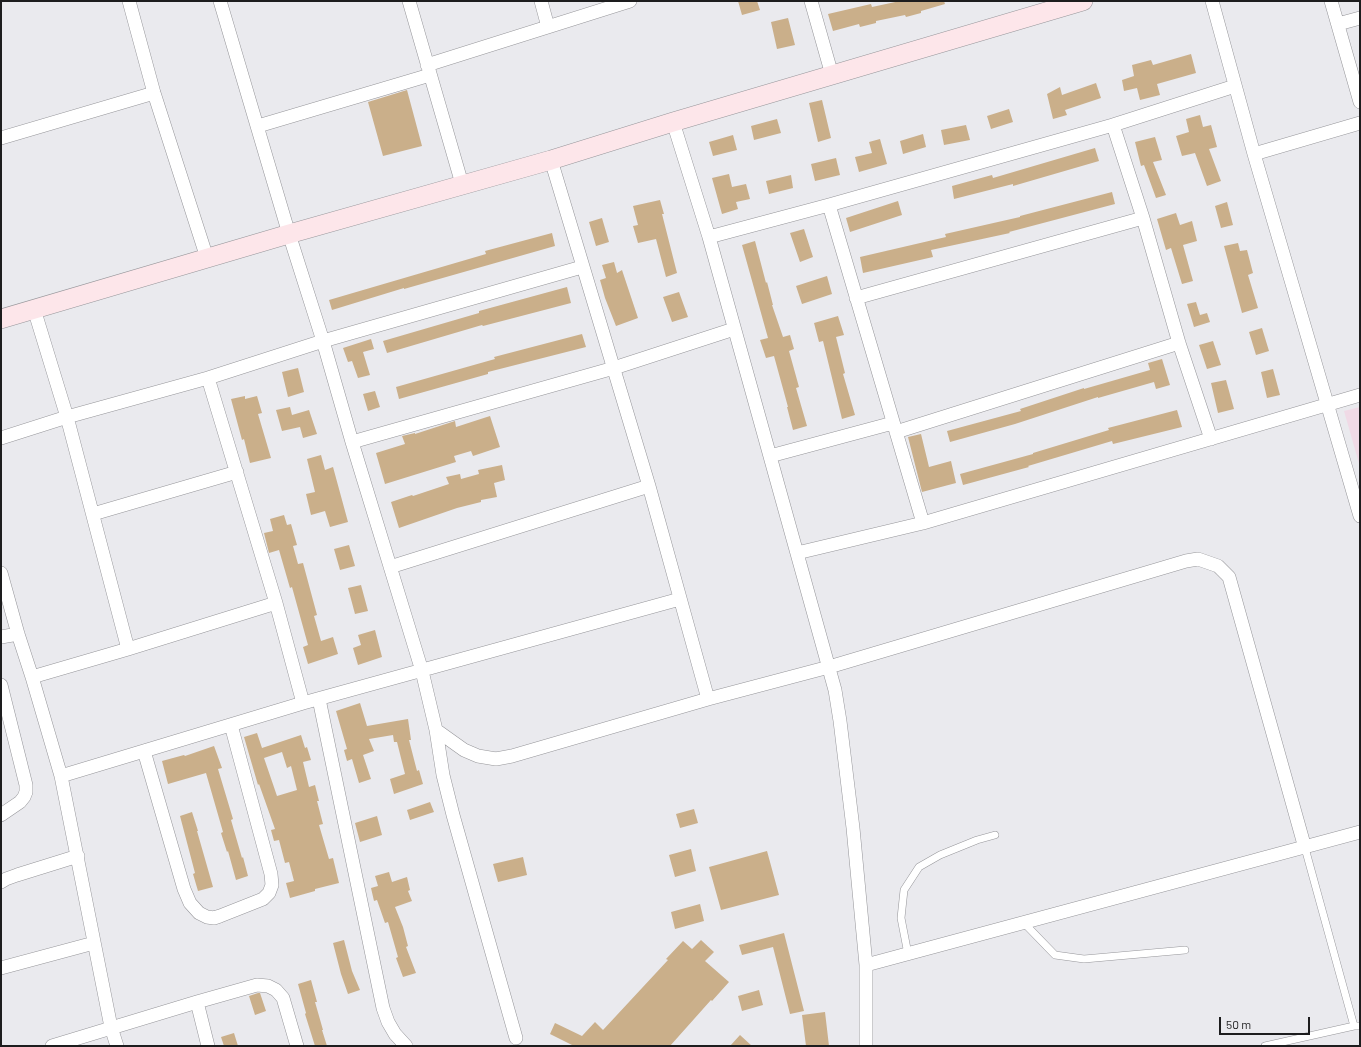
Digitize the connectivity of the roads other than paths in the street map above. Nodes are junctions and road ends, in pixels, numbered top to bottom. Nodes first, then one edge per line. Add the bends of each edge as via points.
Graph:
1 (129, 1) edge
2 (220, 1) edge
3 (409, 1) edge
4 (540, 1) edge
5 (630, 1) edge
6 (811, 1) edge
7 (1083, 1) edge
8 (1212, 1) edge
9 (1331, 1) edge
10 (1360, 18) edge
11 (1338, 24) junction
12 (548, 27) junction
13 (429, 70) junction
14 (832, 75) junction
15 (1235, 86) junction
16 (154, 93) junction
17 (1360, 102) edge
18 (673, 122) junction
19 (1360, 123) edge
20 (1113, 125) junction
21 (258, 126) junction
22 (1, 138) edge
23 (1254, 154) junction
24 (551, 160) junction
25 (462, 184) junction
26 (828, 205) junction
27 (1143, 218) junction
28 (289, 234) junction
29 (709, 237) junction
30 (207, 258) junction
31 (582, 267) junction
32 (856, 298) junction
33 (34, 309) junction
34 (1, 319) edge
35 (734, 329) junction
36 (323, 341) junction
37 (1179, 343) junction
38 (614, 368) junction
39 (208, 378) junction
40 (1360, 395) edge
41 (1327, 405) junction
42 (67, 417) junction
43 (894, 427) junction
44 (1, 438) edge
45 (1211, 439) junction
46 (352, 442) junction
47 (770, 456) junction
48 (237, 472) junction
49 (649, 486) junction
50 (93, 514) junction
51 (1360, 516) edge
52 (923, 523) junction
53 (797, 553) junction
54 (390, 567) junction
55 (1, 573) edge
56 (680, 599) junction
57 (276, 603) junction
58 (18, 634) junction
59 (1, 636) edge
60 (128, 649) junction
61 (829, 667) junction
62 (422, 671) junction
63 (32, 677) junction
64 (1, 685) edge
65 (319, 699) junction
66 (708, 699) junction
67 (304, 703) junction
68 (230, 725) junction
69 (436, 730) junction
70 (144, 750) junction
71 (61, 776) junction
72 (1, 815) edge
73 (1360, 832) edge
74 (995, 835) dead end
75 (1305, 848) junction
76 (78, 856) junction
77 (1, 882) edge
78 (1024, 923) junction
79 (94, 943) junction
80 (1184, 950) dead end
81 (908, 954) junction
82 (866, 965) junction
83 (1, 968) edge
84 (196, 1002) junction
85 (1357, 1026) edge
86 (111, 1027) junction
87 (516, 1038) dead end
88 (52, 1046) edge
89 (117, 1046) edge
90 (208, 1046) edge
91 (297, 1046) edge
92 (406, 1046) edge
93 (866, 1046) edge
94 (1265, 1046) edge

1 - 16 street
2 - 21 street
3 - 13 street
4 - 12 street
5 - 12 street
6 - 14 street
7 - 14 street
8 - 15 street
9 - 11 street
10 - 11 street
11 - 17 street
12 - 13 street
13 - 21 street
13 - 25 street
14 - 18 street
15 - 20 street
15 - 23 street
16 - 22 street
16 - 30 street
18 - 24 street
18 - 29 street
19 - 23 street
20 - 26 street
20 - 27 street
21 - 28 street
23 - 41 street
24 - 25 street
24 - 31 street
25 - 28 street
26 - 29 street
26 - 32 street
27 - 32 street
27 - 37 street
28 - 30 street
28 - 36 street
29 - 35 street
30 - 33 street
31 - 36 street
31 - 38 street
32 - 43 street
33 - 34 street
33 - 42 street
35 - 38 street
35 - 47 street
36 - 39 street
36 - 46 street
37 - 43 street
37 - 45 street
38 - 46 street
38 - 49 street
39 - 42 street
39 - 48 street
40 - 41 street
41 - 45 street
41 - 51 street
42 - 44 street
42 - 50 street
43 - 47 street
43 - 52 street
45 - 52 street
46 - 54 street
47 - 53 street
48 - 50 street
48 - 57 street
49 - 54 street
49 - 56 street
50 - 60 street
52 - 53 street
53 - 61 street
54 - 62 street
55 - 58 street
56 - 62 street
56 - 66 street
57 - 60 street
57 - 67 street
58 - 59 street
58 - 63 street
60 - 63 street
61 - 66 street
61 - 75 street via 1186,561 1198,558 1207,561 1218,566 1229,577
61 - 82 street via 845,758
62 - 65 street
62 - 69 street
63 - 71 street
64 - 72 street via 26,792 20,802
65 - 67 street
65 - 92 street via 383,1008 395,1034
66 - 69 street via 496,759 464,750
67 - 68 street
68 - 70 street
68 - 70 street via 272,885 263,899 214,918 200,913 190,903 184,889
69 - 87 street via 453,815
70 - 71 street
71 - 76 street
73 - 75 street
74 - 81 lane via 940,855 918,867 904,890 901,918
75 - 78 street
75 - 85 lane
76 - 77 street via 17,874
76 - 79 street
78 - 80 lane via 1055,955 1084,958
78 - 81 street
79 - 83 street
79 - 86 street
81 - 82 street
82 - 93 street
84 - 86 street
84 - 90 street
84 - 91 street via 257,985 268,986 283,998
85 - 94 lane
86 - 88 street
86 - 89 street

